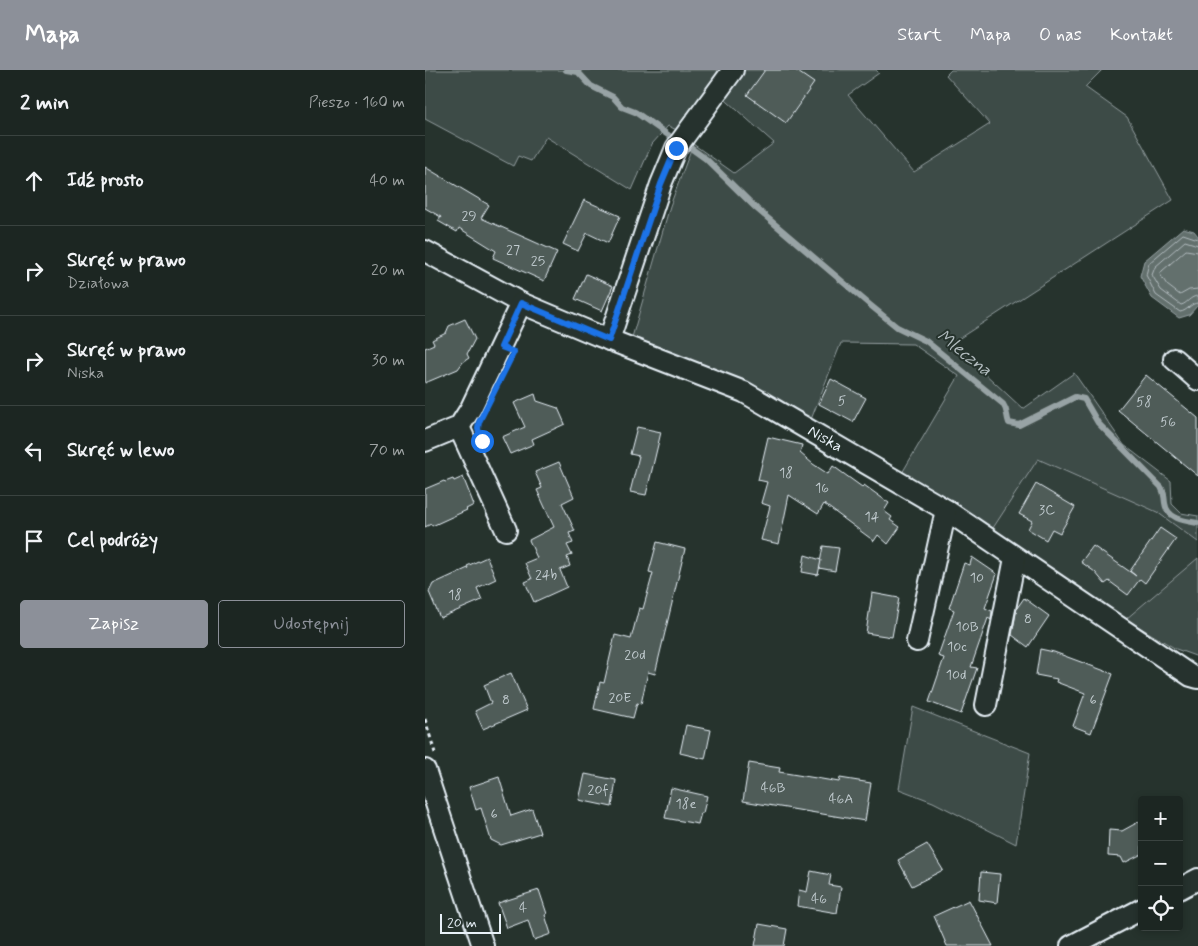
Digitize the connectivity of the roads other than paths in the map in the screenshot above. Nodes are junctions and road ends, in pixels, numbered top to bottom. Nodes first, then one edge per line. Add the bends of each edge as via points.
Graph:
1 (733, 70) edge
2 (425, 251) edge
3 (521, 303) junction
4 (609, 340) junction
5 (1174, 359) dead end
6 (1198, 380) edge
7 (459, 427) junction
8 (425, 441) edge
9 (946, 510) junction
10 (506, 530) dead end
11 (1015, 558) junction
12 (917, 641) dead end
13 (1198, 678) edge
14 (986, 705) dead end
15 (425, 770) edge
16 (1198, 879) edge
17 (1183, 887) edge
18 (1138, 911) edge
19 (483, 946) edge
20 (1071, 946) edge

1 - 4 street via 676,148
2 - 3 street, Niska
3 - 4 street, Niska
3 - 7 street
4 - 9 street, Niska via 743,392
5 - 6 street
7 - 8 street
7 - 10 street
9 - 11 street, Niska
9 - 12 street
11 - 13 street, Niska
11 - 14 street
15 - 19 street
16 - 17 street
18 - 20 street

